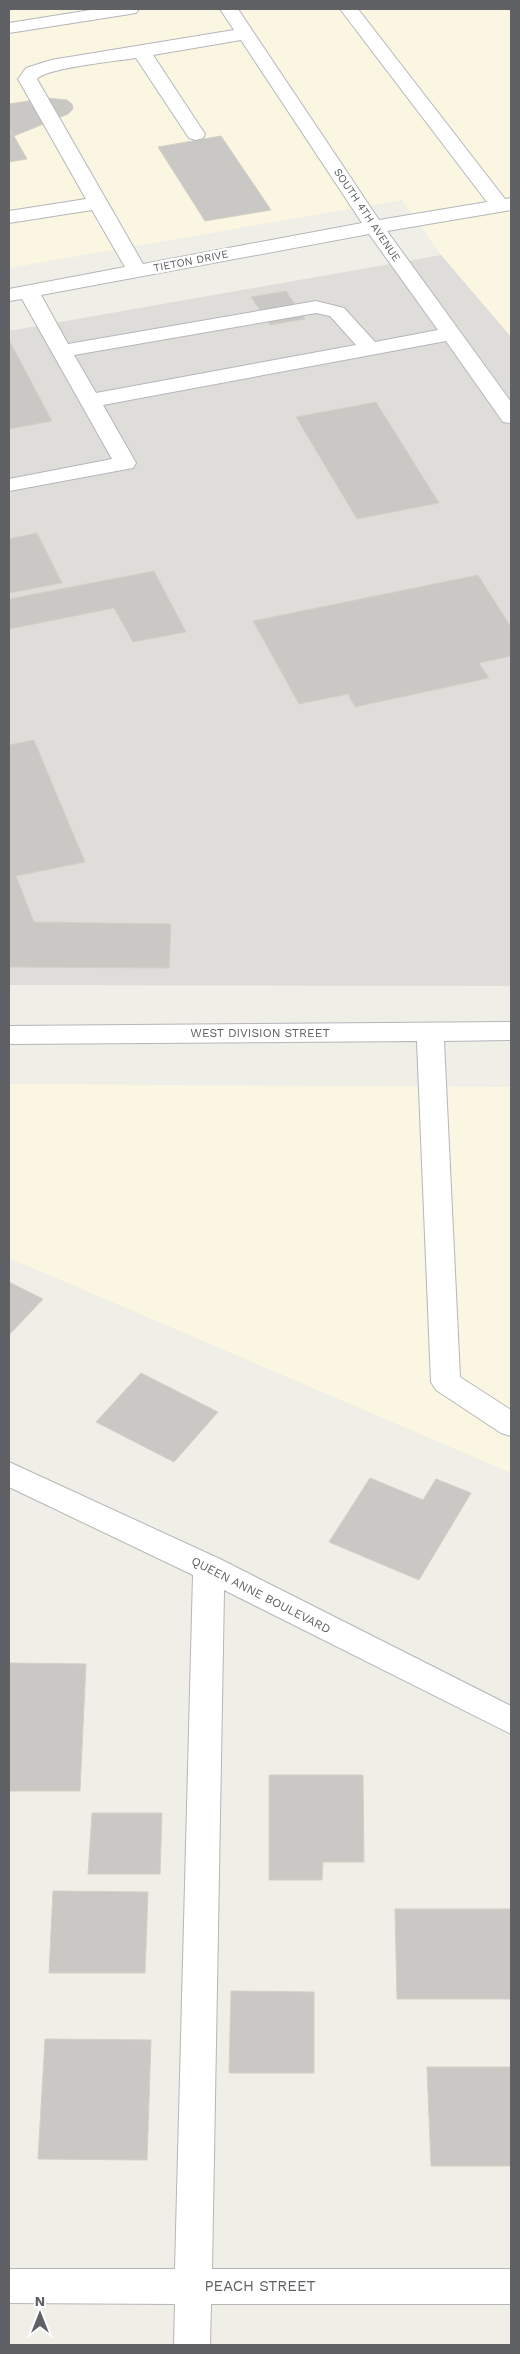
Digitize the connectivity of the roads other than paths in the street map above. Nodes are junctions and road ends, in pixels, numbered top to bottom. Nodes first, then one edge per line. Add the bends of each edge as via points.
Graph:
1 (130, 9) edge
2 (230, 9) edge
3 (349, 9) edge
4 (9, 28) edge
5 (246, 34) junction
6 (141, 51) junction
7 (196, 134) dead end
8 (98, 203) junction
9 (505, 205) edge
10 (9, 217) edge
11 (374, 227) junction
12 (138, 271) junction
13 (18, 293) edge
14 (451, 334) junction
15 (61, 350) junction
16 (370, 350) junction
17 (89, 401) junction
18 (511, 416) edge
19 (9, 485) edge
20 (430, 1031) junction
21 (511, 1031) edge
22 (9, 1035) edge
23 (511, 1425) edge
24 (9, 1474) edge
25 (209, 1568) junction
26 (511, 1721) edge
27 (9, 2286) edge
28 (193, 2286) junction
29 (511, 2287) edge
30 (192, 2345) edge

1 - 4 street
2 - 5 street, SOUTH 4TH AVENUE
3 - 9 street
5 - 6 street
5 - 11 street, SOUTH 4TH AVENUE
6 - 7 street
6 - 8 street via 51,66 33,72 27,79
8 - 10 street
8 - 12 street
9 - 11 street, TIETON DRIVE
11 - 12 street, TIETON DRIVE
11 - 14 street, SOUTH 4TH AVENUE
12 - 13 street, TIETON DRIVE
13 - 15 street
14 - 16 street
14 - 18 street, SOUTH 4TH AVENUE
15 - 16 street via 316,307 337,312
15 - 17 street
16 - 17 street
17 - 19 street via 125,463
20 - 21 street, WEST DIVISION STREET
20 - 22 street, WEST DIVISION STREET
20 - 23 street via 446,1382
24 - 25 street, QUEEN ANNE BOULEVARD
25 - 26 street, QUEEN ANNE BOULEVARD
25 - 28 street
27 - 28 street, PEACH STREET
28 - 29 street, PEACH STREET
28 - 30 street

